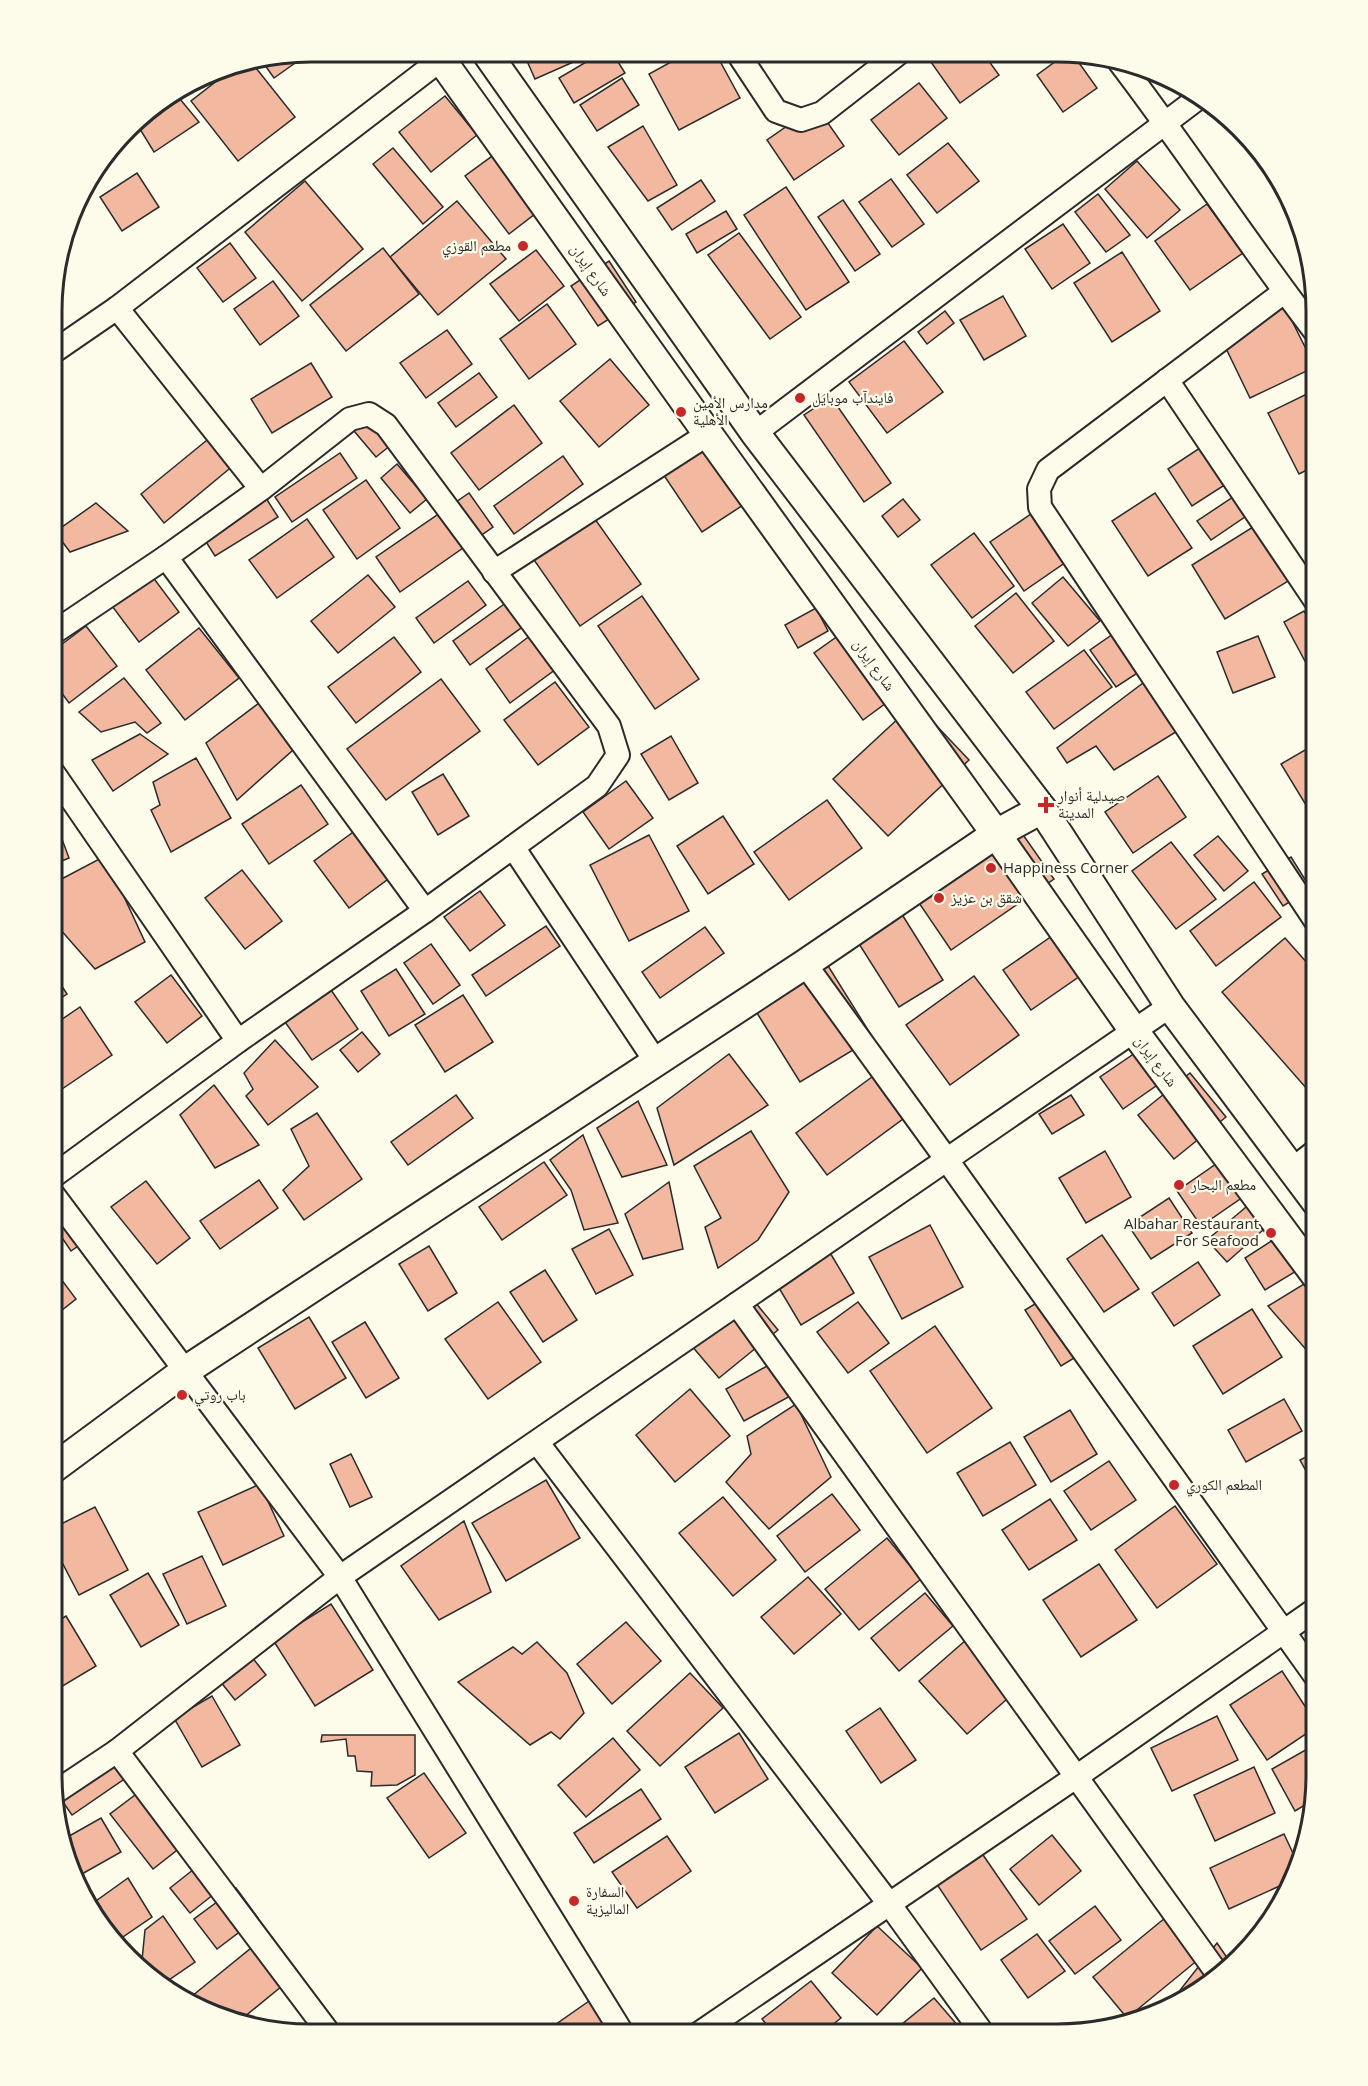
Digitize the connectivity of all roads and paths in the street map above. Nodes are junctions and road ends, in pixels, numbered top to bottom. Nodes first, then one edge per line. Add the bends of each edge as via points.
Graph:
1 (432, 62) edge
2 (448, 62) edge
3 (494, 62) edge
4 (744, 62) edge
5 (887, 62) edge
6 (1127, 72) edge
7 (1194, 102) edge
8 (1167, 123) junction
9 (1284, 292) junction
10 (117, 308) junction
11 (1306, 320) edge
12 (62, 346) edge
13 (1167, 380) junction
14 (756, 433) junction
15 (708, 434) junction
16 (261, 489) junction
17 (166, 557) junction
18 (494, 572) junction
19 (1306, 587) edge
20 (62, 627) edge
21 (62, 786) edge
22 (1041, 809) junction
23 (996, 834) junction
24 (513, 847) junction
25 (1306, 892) edge
26 (425, 911) junction
27 (804, 964) junction
28 (1170, 1006) junction
29 (1134, 1031) junction
30 (238, 1041) junction
31 (656, 1062) junction
32 (1306, 1159) edge
33 (947, 1160) junction
34 (1293, 1169) junction
35 (62, 1170) edge
36 (1306, 1187) edge
37 (62, 1207) edge
38 (1306, 1262) edge
39 (737, 1304) junction
40 (185, 1371) junction
41 (537, 1442) junction
42 (62, 1462) edge
43 (340, 1577) junction
44 (1306, 1617) edge
45 (1284, 1632) junction
46 (1306, 1663) edge
47 (117, 1751) junction
48 (1076, 1777) junction
49 (62, 1788) edge
50 (890, 1905) junction
51 (1214, 1969) edge
52 (322, 2024) edge
53 (617, 2024) edge
54 (714, 2024) edge
55 (976, 2024) edge

1 - 10 street
2 - 15 street, شارع إيران
3 - 14 street
4 - 5 street via 776,111 801,120 822,113
6 - 8 street
7 - 8 street
8 - 9 street
8 - 14 street
9 - 11 street
9 - 13 street
10 - 12 street
10 - 16 street
13 - 19 street
13 - 25 street via 1048,470 1040,489 1040,507
14 - 15 street
14 - 22 street
15 - 18 street
15 - 23 street, شارع إيران
16 - 17 street
16 - 18 street via 350,419 369,414 386,424
17 - 20 street
17 - 26 street
18 - 24 street via 609,726 618,755 597,786
21 - 30 street
22 - 23 street
22 - 28 street
23 - 27 street
23 - 29 street, شارع إيران
24 - 26 street
24 - 31 street
26 - 30 street
27 - 31 street
27 - 33 street
28 - 29 street
28 - 34 street
29 - 33 street
29 - 38 street, شارع إيران
30 - 35 street
31 - 40 street
32 - 34 street
33 - 39 street
33 - 45 street
34 - 36 street
37 - 40 street
39 - 41 street
39 - 48 street
40 - 42 street
40 - 43 street
41 - 43 street
41 - 50 street
43 - 47 street
43 - 53 street
44 - 45 street
45 - 46 street
45 - 48 street
47 - 49 street
47 - 52 street
48 - 50 street
48 - 51 street
50 - 54 street
50 - 55 street

